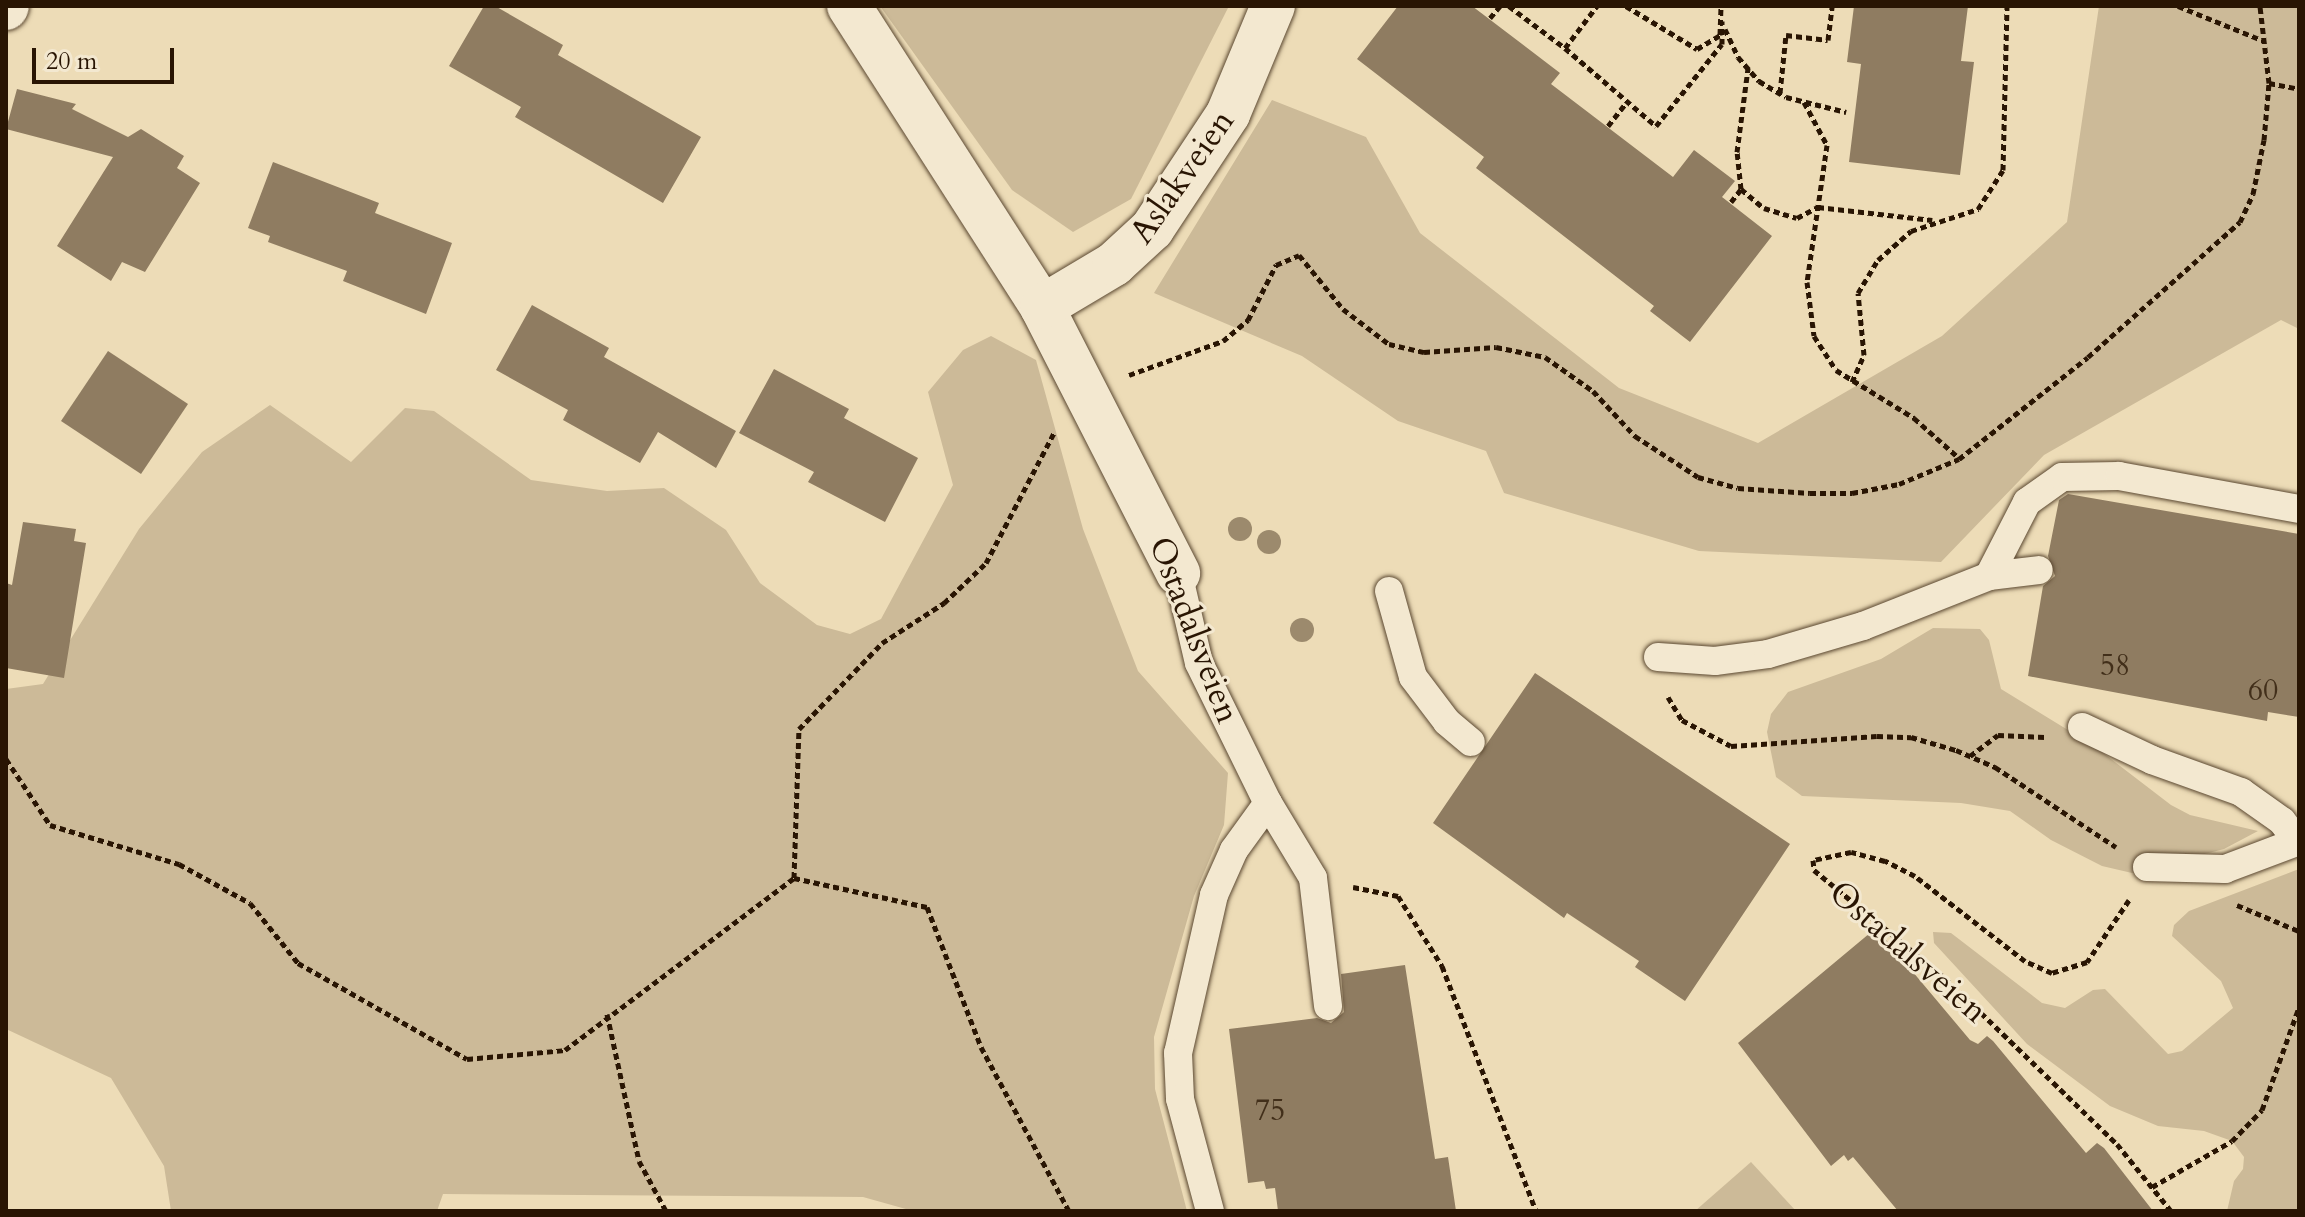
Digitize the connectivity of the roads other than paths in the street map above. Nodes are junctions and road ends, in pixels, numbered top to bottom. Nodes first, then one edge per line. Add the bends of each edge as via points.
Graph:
1 (849, 6) edge
2 (1273, 6) edge
3 (1042, 307) junction
4 (2299, 509) edge
5 (2039, 570) dead end
6 (1178, 573) joint
7 (1989, 576) junction
8 (1389, 591) dead end
9 (1658, 657) road end
10 (2082, 727) road end
11 (1471, 742) dead end
12 (1268, 803) junction
13 (2298, 842) edge
14 (2147, 867) road end
15 (1328, 1006) dead end
16 (1210, 1211) edge

1 - 3 street, Ostadalsveien
2 - 3 street, Aslakveien via 1228,114 1152,229 1114,264
3 - 6 street, Ostadalsveien
4 - 7 lane via 2119,476 2062,477 2027,502
5 - 7 lane
6 - 12 lane, Ostadalsveien via 1199,663
7 - 9 lane via 1814,643 1715,661
8 - 11 lane via 1413,677 1439,714
10 - 13 lane via 2152,760 2241,792 2282,821
12 - 15 lane, Ostadalsveien via 1313,878
12 - 16 lane via 1234,850 1214,895 1178,1053 1180,1099
13 - 14 lane via 2225,869

